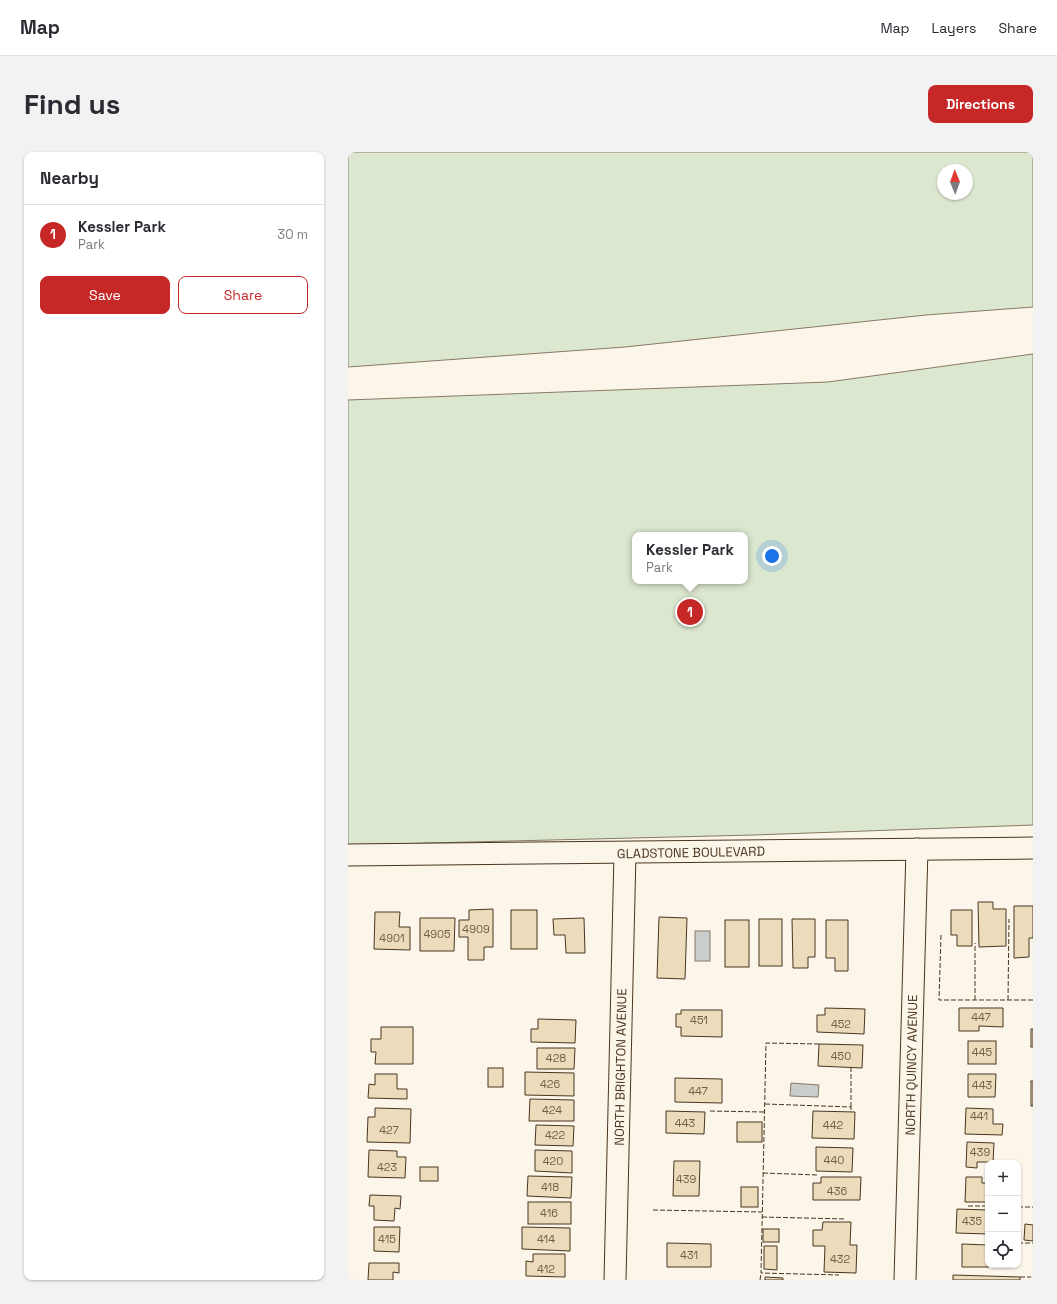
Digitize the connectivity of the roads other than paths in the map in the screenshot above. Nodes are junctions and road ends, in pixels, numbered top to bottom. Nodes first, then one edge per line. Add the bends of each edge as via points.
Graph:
1 (1033, 848) edge
2 (916, 849) junction
3 (625, 854) junction
4 (348, 855) edge
5 (615, 1280) edge
6 (905, 1280) edge

1 - 2 street, GLADSTONE BOULEVARD
2 - 3 street, GLADSTONE BOULEVARD
2 - 6 street, NORTH QUINCY AVENUE
3 - 4 street, GLADSTONE BOULEVARD
3 - 5 street, NORTH BRIGHTON AVENUE

